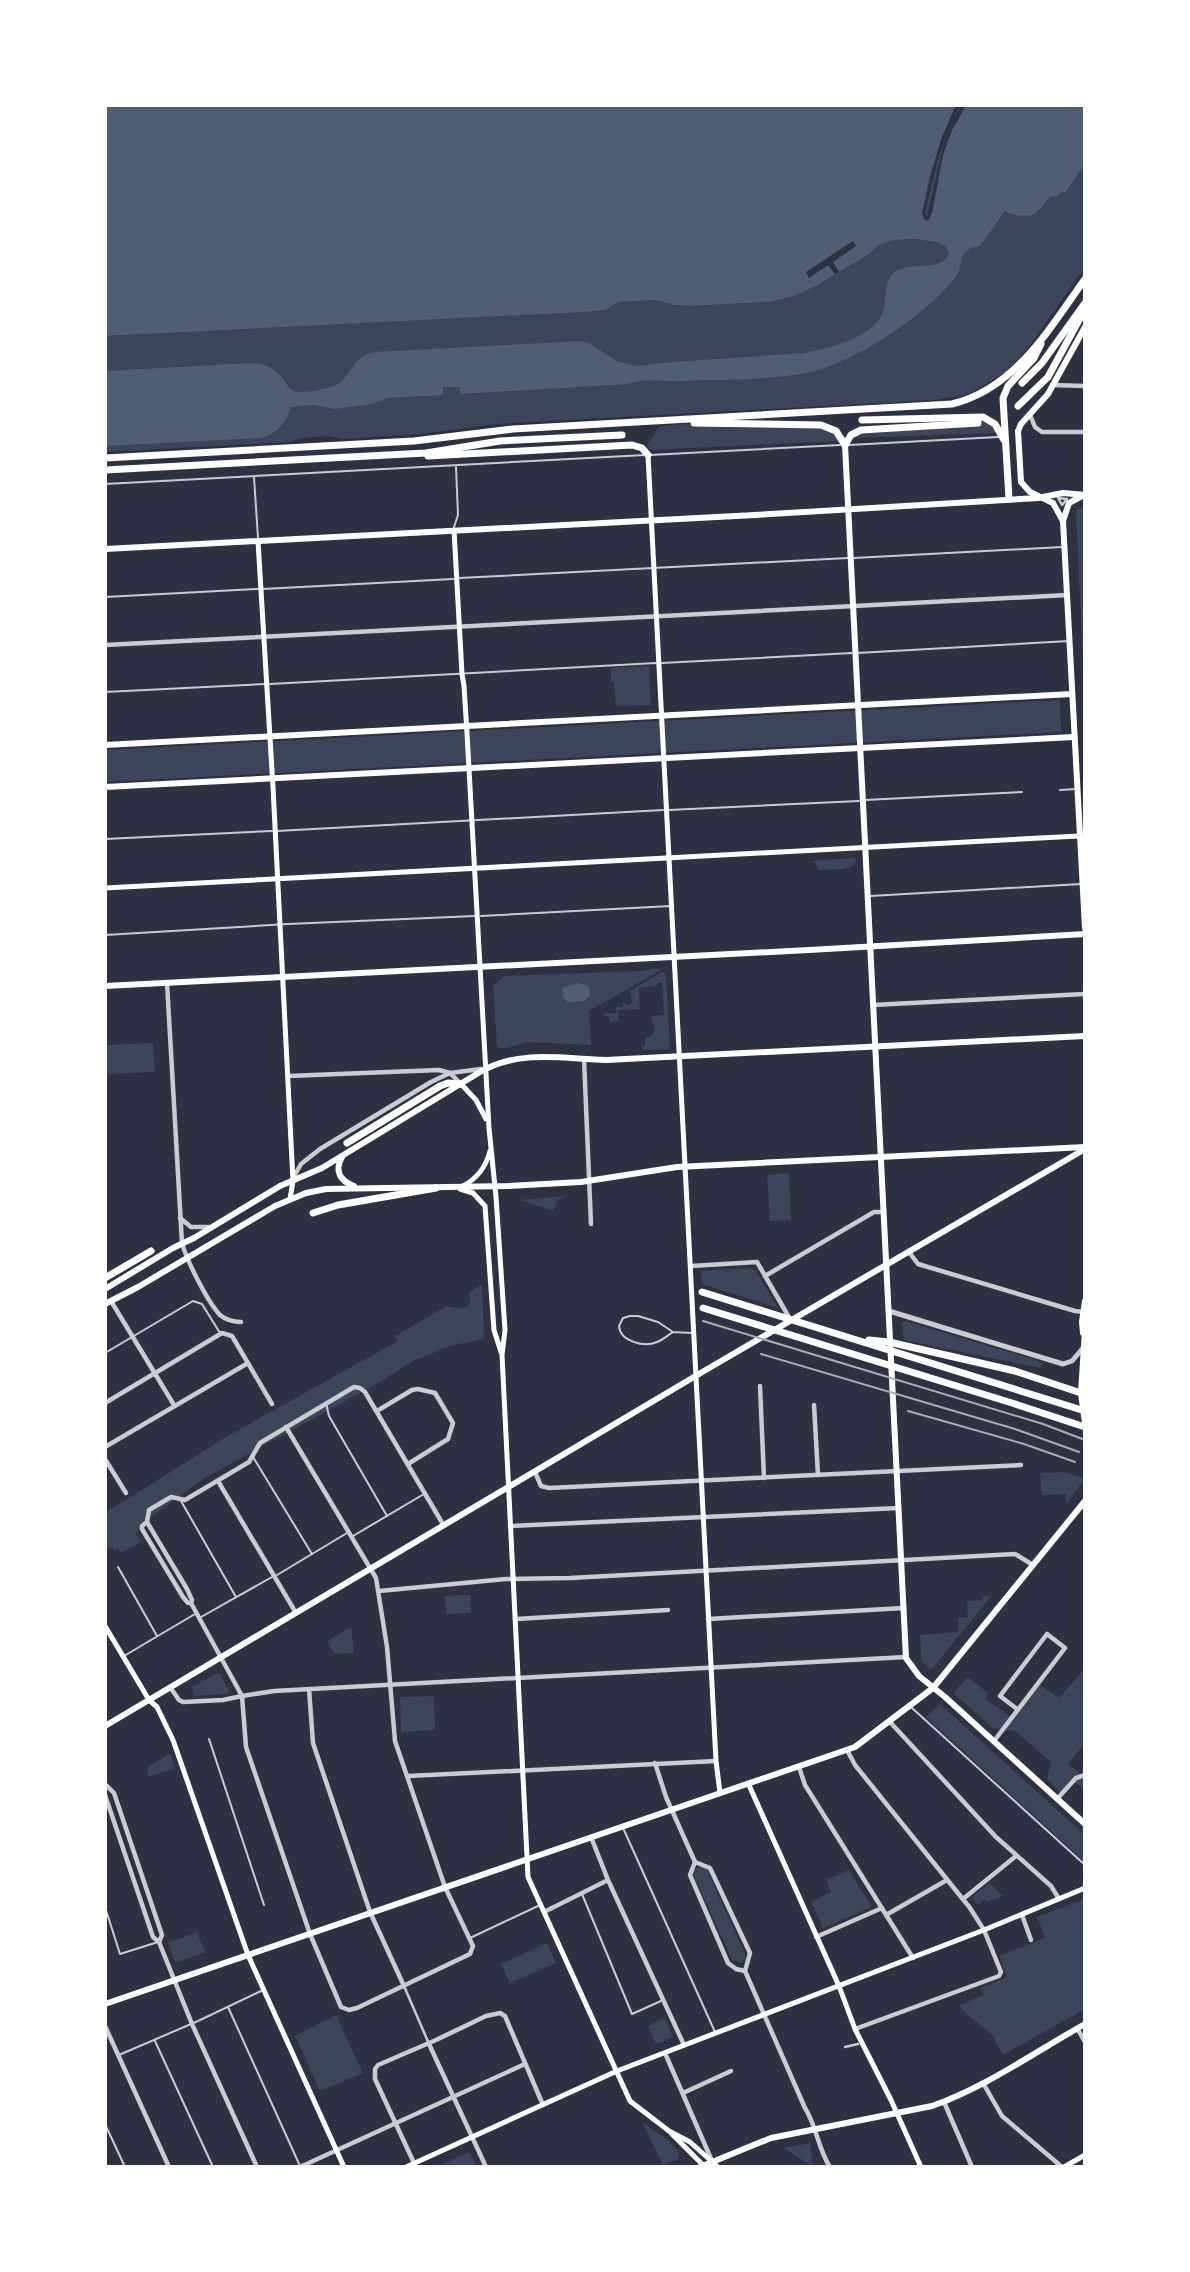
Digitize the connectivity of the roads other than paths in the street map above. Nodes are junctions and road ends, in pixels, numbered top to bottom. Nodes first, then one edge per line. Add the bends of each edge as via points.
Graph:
1 (1085, 279) edge
2 (1085, 303) edge
3 (1085, 309) edge
4 (1085, 327) edge
5 (1047, 331) junction
6 (1022, 383) dead end
7 (1054, 385) junction
8 (1085, 386) edge
9 (1018, 406) dead end
10 (1030, 415) junction
11 (862, 420) dead end
12 (662, 421) junction
13 (978, 423) dead end
14 (1085, 432) edge
15 (622, 435) dead end
16 (1004, 441) junction
17 (845, 445) junction
18 (400, 455) junction
19 (648, 455) junction
20 (105, 458) edge
21 (456, 466) junction
22 (105, 470) edge
23 (254, 476) junction
24 (105, 484) edge
25 (1084, 495) edge
26 (1038, 498) junction
27 (1009, 499) junction
28 (848, 509) junction
29 (652, 520) junction
30 (1063, 521) junction
31 (454, 530) junction
32 (258, 541) junction
33 (1065, 547) junction
34 (105, 548) edge
35 (850, 558) junction
36 (654, 568) junction
37 (457, 578) junction
38 (262, 589) junction
39 (1067, 595) junction
40 (105, 597) edge
41 (853, 606) junction
42 (656, 616) junction
43 (460, 626) junction
44 (265, 637) junction
45 (1069, 641) junction
46 (105, 645) edge
47 (855, 653) junction
48 (659, 663) junction
49 (461, 674) junction
50 (268, 684) junction
51 (105, 692) edge
52 (1072, 694) junction
53 (858, 705) junction
54 (662, 715) junction
55 (467, 726) junction
56 (270, 736) junction
57 (1074, 737) junction
58 (105, 745) edge
59 (860, 748) junction
60 (664, 758) junction
61 (469, 768) junction
62 (273, 778) junction
63 (105, 787) edge
64 (1077, 789) junction
65 (1060, 790) dead end
66 (1022, 792) dead end
67 (863, 801) junction
68 (667, 810) junction
69 (472, 821) junction
70 (275, 831) junction
71 (1079, 836) junction
72 (105, 839) edge
73 (865, 847) junction
74 (669, 858) junction
75 (475, 868) junction
76 (278, 879) junction
77 (1082, 884) junction
78 (105, 888) edge
79 (868, 896) junction
80 (672, 906) junction
81 (476, 916) junction
82 (280, 925) junction
83 (1085, 928) edge
84 (1085, 934) edge
85 (105, 935) edge
86 (870, 946) junction
87 (675, 957) junction
88 (479, 967) junction
89 (283, 977) junction
90 (167, 983) junction
91 (105, 986) edge
92 (1085, 994) edge
93 (873, 1005) junction
94 (1085, 1036) edge
95 (875, 1047) junction
96 (680, 1056) junction
97 (584, 1059) junction
98 (485, 1069) junction
99 (450, 1073) junction
100 (288, 1076) junction
101 (461, 1084) junction
102 (489, 1128) junction
103 (347, 1143) dead end
104 (491, 1147) junction
105 (1085, 1148) edge
106 (343, 1156) junction
107 (881, 1158) junction
108 (685, 1167) junction
109 (590, 1180) junction
110 (293, 1181) junction
111 (359, 1187) junction
112 (495, 1187) junction
113 (436, 1188) junction
114 (456, 1188) junction
115 (290, 1199) junction
116 (884, 1212) junction
117 (313, 1213) dead end
118 (180, 1217) junction
119 (591, 1224) dead end
120 (213, 1227) junction
121 (182, 1243) junction
122 (151, 1251) dead end
123 (909, 1252) junction
124 (187, 1258) junction
125 (886, 1265) junction
126 (691, 1266) junction
127 (765, 1276) junction
128 (105, 1278) edge
129 (105, 1289) edge
130 (702, 1292) dead end
131 (108, 1303) edge
132 (1085, 1306) edge
133 (703, 1308) dead end
134 (889, 1311) junction
135 (791, 1321) junction
136 (241, 1322) dead end
137 (673, 1332) junction
138 (220, 1333) junction
139 (694, 1333) junction
140 (1084, 1334) edge
141 (132, 1336) junction
142 (850, 1337) junction
143 (1083, 1348) junction
144 (105, 1353) edge
145 (502, 1355) junction
146 (248, 1363) junction
147 (154, 1373) junction
148 (696, 1377) junction
149 (760, 1386) dead end
150 (1082, 1397) edge
151 (326, 1402) junction
152 (105, 1403) edge
153 (272, 1404) dead end
154 (814, 1405) dead end
155 (174, 1406) junction
156 (377, 1411) junction
157 (1085, 1411) edge
158 (1085, 1425) edge
159 (286, 1427) junction
160 (105, 1447) edge
161 (253, 1457) junction
162 (105, 1459) edge
163 (408, 1464) junction
164 (1021, 1465) dead end
165 (897, 1471) junction
166 (535, 1472) junction
167 (818, 1475) junction
168 (764, 1478) junction
169 (218, 1481) junction
170 (701, 1481) junction
171 (509, 1487) junction
172 (127, 1493) dead end
173 (425, 1494) junction
174 (180, 1500) junction
175 (1085, 1501) edge
176 (898, 1508) junction
177 (387, 1516) junction
178 (703, 1517) junction
179 (147, 1522) junction
180 (510, 1525) junction
181 (444, 1526) junction
182 (349, 1535) junction
183 (312, 1555) junction
184 (901, 1560) junction
185 (1033, 1564) junction
186 (118, 1567) dead end
187 (370, 1569) junction
188 (706, 1571) junction
189 (274, 1577) junction
190 (514, 1579) junction
191 (379, 1591) junction
192 (236, 1598) junction
193 (191, 1603) junction
194 (904, 1608) junction
195 (667, 1610) dead end
196 (296, 1613) junction
197 (198, 1615) junction
198 (516, 1619) junction
199 (708, 1619) junction
200 (105, 1626) edge
201 (158, 1636) junction
202 (123, 1657) junction
203 (221, 1657) junction
204 (906, 1657) junction
205 (711, 1668) junction
206 (519, 1679) junction
207 (390, 1685) junction
208 (170, 1687) junction
209 (933, 1688) junction
210 (309, 1689) junction
211 (242, 1696) junction
212 (149, 1700) junction
213 (910, 1707) junction
214 (1017, 1709) junction
215 (890, 1722) junction
216 (105, 1726) edge
217 (209, 1739) dead end
218 (994, 1741) junction
219 (847, 1750) junction
220 (716, 1761) junction
221 (655, 1763) junction
222 (799, 1767) junction
223 (524, 1770) junction
224 (1085, 1774) edge
225 (408, 1776) junction
226 (748, 1783) junction
227 (105, 1787) edge
228 (720, 1793) junction
229 (105, 1795) edge
230 (1057, 1799) junction
231 (672, 1810) junction
232 (1085, 1824) edge
233 (622, 1827) junction
234 (591, 1837) junction
235 (1016, 1857) junction
236 (527, 1860) junction
237 (695, 1862) junction
238 (1085, 1865) edge
239 (608, 1880) junction
240 (947, 1880) junction
241 (445, 1887) junction
242 (1085, 1888) edge
243 (582, 1893) junction
244 (963, 1899) junction
245 (1059, 1899) junction
246 (264, 1905) dead end
247 (540, 1905) junction
248 (105, 1907) edge
249 (882, 1908) junction
250 (370, 1912) junction
251 (544, 1912) junction
252 (886, 1915) junction
253 (1022, 1915) junction
254 (984, 1930) junction
255 (310, 1934) junction
256 (816, 1937) junction
257 (470, 1938) junction
258 (1031, 1940) dead end
259 (159, 1942) junction
260 (248, 1955) junction
261 (912, 1958) junction
262 (745, 1971) junction
263 (174, 1981) junction
264 (404, 1986) junction
265 (839, 1986) junction
266 (264, 1989) junction
267 (664, 2000) junction
268 (105, 2004) edge
269 (228, 2007) junction
270 (765, 2015) junction
271 (192, 2024) junction
272 (1085, 2024) edge
273 (105, 2026) edge
274 (1077, 2028) junction
275 (855, 2029) junction
276 (715, 2033) junction
277 (155, 2040) junction
278 (1085, 2042) edge
279 (429, 2043) junction
280 (858, 2044) dead end
281 (684, 2045) junction
282 (845, 2046) dead end
283 (665, 2053) junction
284 (118, 2056) junction
285 (525, 2064) junction
286 (617, 2071) junction
287 (731, 2071) dead end
288 (983, 2082) junction
289 (683, 2093) junction
290 (452, 2096) junction
291 (944, 2102) junction
292 (544, 2105) junction
293 (897, 2113) junction
294 (105, 2124) edge
295 (395, 2124) junction
296 (816, 2129) junction
297 (669, 2131) junction
298 (472, 2137) junction
299 (336, 2151) junction
300 (1085, 2155) edge
301 (414, 2163) junction
302 (715, 2164) edge
303 (125, 2167) edge
304 (169, 2167) edge
305 (213, 2167) edge
306 (257, 2167) edge
307 (301, 2167) edge
308 (344, 2167) edge
309 (406, 2167) edge
310 (486, 2167) edge
311 (703, 2167) edge
312 (830, 2167) edge
313 (921, 2167) edge
314 (972, 2167) edge
315 (1063, 2167) edge

1 - 5 highway
2 - 6 highway
3 - 9 highway via 1048,377
4 - 7 main road
5 - 12 highway via 1009,375 960,402
5 - 16 highway via 1034,358 1004,393
7 - 8 street
7 - 10 main road
10 - 14 street via 1042,432
10 - 26 main road via 1018,428 1019,473 1023,486
11 - 16 highway via 978,416 993,423
12 - 17 highway via 821,425 836,431
12 - 20 highway via 499,430 414,441
13 - 17 highway via 861,430
15 - 18 highway via 500,441
16 - 17 lane
16 - 27 highway
17 - 19 lane
17 - 28 main road
18 - 19 highway via 439,457 634,445
18 - 22 highway
19 - 21 lane
19 - 29 main road
21 - 23 lane
21 - 31 lane via 458,515
23 - 24 lane
23 - 32 lane
25 - 26 main road
25 - 30 main road via 1069,502
26 - 27 main road
26 - 30 main road via 1053,503
27 - 28 main road
28 - 29 main road
28 - 35 main road
29 - 31 main road
29 - 36 main road
30 - 33 main road
31 - 32 main road
31 - 37 main road
32 - 34 main road
32 - 38 main road
33 - 35 lane
33 - 39 main road
35 - 36 lane
35 - 41 main road
36 - 37 lane
36 - 42 main road
37 - 38 lane
37 - 43 main road
38 - 40 lane
38 - 44 main road
39 - 41 street
39 - 45 main road
41 - 42 street
41 - 47 main road
42 - 43 street
42 - 48 main road
43 - 44 street
43 - 49 main road
44 - 46 street
44 - 50 main road
45 - 47 lane
45 - 52 main road
47 - 48 lane
47 - 53 main road
48 - 49 lane
48 - 54 main road
49 - 50 lane
49 - 55 main road
50 - 51 lane
50 - 56 main road
52 - 53 main road
52 - 57 main road
53 - 54 main road
53 - 59 main road
54 - 55 main road
54 - 60 main road
55 - 56 main road
55 - 61 main road
56 - 58 main road
56 - 62 main road
57 - 59 main road
57 - 64 main road
59 - 60 main road
59 - 67 main road
60 - 61 main road
60 - 68 main road
61 - 62 main road
61 - 69 main road
62 - 63 main road
62 - 70 main road
64 - 65 lane
64 - 71 main road
66 - 67 lane
67 - 68 lane
67 - 73 main road
68 - 69 lane
68 - 74 main road
69 - 70 lane
69 - 75 main road
70 - 72 lane
70 - 76 main road
71 - 73 main road
71 - 77 main road
73 - 74 main road
73 - 79 main road
74 - 75 main road
74 - 80 main road
75 - 76 main road
75 - 81 main road
76 - 78 main road
76 - 82 main road
77 - 79 lane
77 - 83 main road
79 - 86 main road
80 - 81 lane
80 - 87 main road
81 - 82 lane
81 - 88 main road
82 - 85 lane
82 - 89 main road
84 - 86 main road
86 - 87 main road
86 - 93 main road
87 - 88 main road
87 - 96 main road
88 - 89 main road
88 - 98 main road
89 - 90 main road
89 - 100 main road
90 - 91 main road
90 - 118 street
92 - 93 street
93 - 95 main road
94 - 95 main road
95 - 96 main road
95 - 107 main road
96 - 97 main road
96 - 108 main road
97 - 98 main road via 525,1058
97 - 109 street
98 - 99 street
98 - 101 main road
98 - 102 main road
99 - 100 street
99 - 101 street
99 - 110 street via 325,1146 301,1164
100 - 110 main road
101 - 102 main road via 478,1103
101 - 103 highway via 440,1086
101 - 106 main road
102 - 104 main road
104 - 112 main road
104 - 114 main road via 478,1175
105 - 107 main road
105 - 123 main road
106 - 110 main road
106 - 111 main road via 339,1175
107 - 108 main road
107 - 116 main road
108 - 109 main road
108 - 126 main road
109 - 112 main road
109 - 119 street
110 - 115 main road
110 - 120 main road
111 - 113 main road
111 - 115 main road via 317,1190
112 - 114 main road
112 - 145 main road via 505,1330
113 - 114 main road
113 - 117 highway
114 - 145 main road via 473,1193 485,1206 494,1330
115 - 124 main road
116 - 125 main road
116 - 127 street via 874,1212
118 - 120 street via 191,1227
118 - 121 street
120 - 121 main road
121 - 124 street
121 - 129 main road
122 - 128 highway
123 - 125 main road
123 - 132 street via 918,1264 1074,1311
124 - 131 main road
124 - 136 street via 220,1315
125 - 134 main road
125 - 135 main road
126 - 127 street via 757,1262
126 - 139 main road
127 - 135 street
130 - 142 highway
131 - 141 street
132 - 140 main road
133 - 158 highway
134 - 143 street via 1063,1364
134 - 165 main road
135 - 148 main road
137 - 137 lane via 658,1322 633,1316 623,1318 619,1326 626,1339 648,1343
137 - 139 lane
138 - 141 lane via 202,1304 195,1301
138 - 146 street via 231,1335
138 - 147 street
139 - 148 main road
140 - 143 main road
141 - 144 lane
141 - 147 street
142 - 150 highway via 1003,1368
142 - 157 highway
143 - 150 main road
145 - 171 main road
146 - 153 street
146 - 155 street
147 - 152 street
147 - 155 street
148 - 166 main road
148 - 170 main road
149 - 168 street
150 - 158 main road
151 - 156 street via 357,1387
151 - 159 street
151 - 177 lane via 329,1416
154 - 167 street
155 - 160 street
156 - 163 street
156 - 163 street via 418,1389 435,1393 446,1409 453,1423 448,1439
159 - 161 street via 258,1444
159 - 182 street
161 - 169 street
161 - 183 lane
162 - 172 street
163 - 173 street
164 - 165 street
165 - 167 street
165 - 176 main road
166 - 170 street via 541,1486 550,1488
166 - 171 main road
167 - 168 street
168 - 170 street
169 - 174 street
169 - 189 street
170 - 178 main road
171 - 180 main road
171 - 181 main road
173 - 177 lane
173 - 181 street
174 - 179 street via 171,1497 152,1508
174 - 192 lane
175 - 185 main road
176 - 178 street
176 - 184 main road
177 - 182 lane
178 - 180 street
178 - 188 main road
179 - 193 street
179 - 193 street via 142,1530 184,1599
180 - 190 main road
181 - 187 main road
182 - 183 lane
182 - 187 street
183 - 189 lane
184 - 185 street via 1015,1554
184 - 188 street
184 - 194 main road
185 - 209 main road
186 - 201 lane
187 - 191 street
187 - 196 main road
188 - 190 street
188 - 199 main road
189 - 192 lane
189 - 196 street
190 - 191 street
190 - 198 main road
191 - 207 street
192 - 197 lane
193 - 197 street
194 - 199 street
194 - 204 main road
195 - 198 street
196 - 203 main road
197 - 201 lane
197 - 203 street
198 - 206 main road
199 - 205 main road
200 - 202 main road
201 - 202 lane
202 - 212 main road
203 - 208 main road
203 - 211 street
204 - 205 street
204 - 209 main road
205 - 206 street
205 - 220 main road
206 - 207 street
206 - 223 main road
207 - 210 street
207 - 225 street via 395,1741
208 - 211 street via 183,1702
208 - 212 main road
209 - 213 main road
209 - 218 main road
210 - 211 street
210 - 250 street via 313,1743
211 - 255 street via 246,1748
212 - 216 main road
212 - 260 main road via 178,1750
213 - 215 main road
213 - 238 lane
214 - 214 street via 1065,1648 1047,1634 1000,1696
214 - 218 street
215 - 219 main road
215 - 235 street
217 - 246 lane
218 - 230 main road
219 - 222 main road
219 - 240 street
220 - 221 street
220 - 228 main road
221 - 223 street
221 - 231 street
222 - 226 main road
222 - 249 street
223 - 225 street
223 - 236 main road
224 - 230 street
225 - 241 street
226 - 228 main road
226 - 256 main road
227 - 259 street via 114,1793 162,1936
228 - 231 main road
229 - 259 street via 153,1937
230 - 232 main road
231 - 233 main road
231 - 237 street
233 - 234 main road
233 - 276 lane
234 - 236 main road
234 - 239 street
235 - 244 street
235 - 245 street via 1051,1886
236 - 241 main road
236 - 247 main road via 528,1877
237 - 262 street via 710,1868 750,1953
237 - 262 street via 690,1875 728,1963
239 - 243 street
239 - 267 street
240 - 244 street
240 - 252 street
241 - 250 main road
241 - 257 street
242 - 245 main road
243 - 251 street
243 - 267 lane via 632,2014
244 - 254 street
245 - 253 main road
247 - 251 main road
247 - 257 lane
248 - 259 lane via 120,1954
249 - 252 street
249 - 256 street
250 - 255 main road
250 - 264 street
251 - 286 main road
252 - 261 street
253 - 254 main road
253 - 258 street
254 - 261 main road
254 - 275 street via 1000,1975
255 - 260 main road
255 - 264 street via 341,2007 357,2008
256 - 265 main road
257 - 264 street via 470,1954
259 - 263 street
260 - 263 main road
260 - 266 main road
261 - 265 main road
262 - 270 street
263 - 268 main road
263 - 271 street
264 - 279 street
265 - 270 main road
265 - 275 main road
266 - 269 lane
266 - 299 main road
267 - 281 street
269 - 271 lane
269 - 307 lane
270 - 276 main road
270 - 296 street
271 - 277 lane
271 - 306 street
272 - 274 main road
273 - 284 street
274 - 278 street
274 - 288 main road
275 - 293 main road
276 - 281 main road
277 - 284 lane
277 - 305 lane
279 - 285 street via 500,2013 510,2023
279 - 290 street
279 - 295 street via 375,2069
280 - 282 street
281 - 283 main road
283 - 286 main road
283 - 289 street
284 - 304 street
285 - 290 street
285 - 292 street
286 - 292 main road
286 - 297 main road via 632,2103
287 - 289 street
288 - 291 main road
288 - 315 street via 1002,2116
289 - 302 street
290 - 295 street
290 - 298 street
291 - 293 main road
291 - 314 street
292 - 298 main road
293 - 296 main road
293 - 313 main road
294 - 303 lane
295 - 299 street
295 - 301 street
296 - 302 main road via 765,2139
296 - 312 street
297 - 302 main road
297 - 311 main road
298 - 301 main road
298 - 310 street
299 - 307 street
299 - 308 main road
300 - 315 main road
301 - 309 main road
302 - 311 main road

